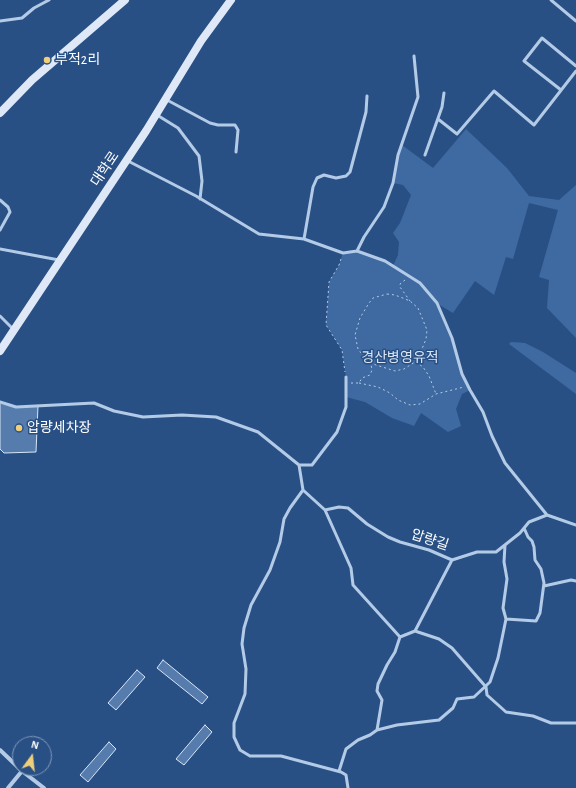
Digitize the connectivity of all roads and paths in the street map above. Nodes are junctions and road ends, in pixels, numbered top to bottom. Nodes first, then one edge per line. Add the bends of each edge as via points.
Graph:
1 (49, 0) edge
2 (125, 0) edge
3 (230, 0) edge
4 (551, 0) edge
5 (0, 21) edge
6 (576, 21) edge
7 (414, 56) dead end
8 (576, 66) edge
9 (576, 72) edge
10 (561, 90) junction
11 (444, 93) dead end
12 (367, 96) dead end
13 (165, 99) junction
14 (0, 113) edge
15 (156, 114) junction
16 (438, 120) junction
17 (236, 152) dead end
18 (425, 155) dead end
19 (126, 161) junction
20 (200, 199) junction
21 (0, 200) edge
22 (0, 230) edge
23 (304, 239) junction
24 (0, 249) edge
25 (357, 251) junction
26 (343, 253) junction
27 (60, 260) junction
28 (409, 276) junction
29 (410, 301) junction
30 (0, 316) edge
31 (14, 330) junction
32 (0, 351) edge
33 (415, 362) junction
34 (371, 363) junction
35 (346, 377) joint
36 (346, 382) junction
37 (359, 383) junction
38 (468, 387) junction
39 (436, 394) junction
40 (0, 402) edge
41 (300, 465) junction
42 (303, 490) junction
43 (325, 510) junction
44 (547, 515) junction
45 (576, 525) edge
46 (524, 528) junction
47 (505, 545) junction
48 (452, 560) junction
49 (576, 581) edge
50 (544, 586) junction
51 (506, 619) junction
52 (415, 631) junction
53 (400, 637) junction
54 (486, 687) junction
55 (576, 723) edge
56 (377, 730) junction
57 (0, 750) edge
58 (12, 761) edge
59 (338, 771) junction
60 (18, 776) edge
61 (28, 776) edge
62 (8, 788) edge
63 (44, 788) edge
64 (348, 788) edge

1 - 5 lane via 22,18
2 - 14 main road via 32,80
3 - 13 main road, 대학로
4 - 6 lane
7 - 25 lane via 418,96 398,155 393,183 384,207
8 - 10 lane via 542,38 524,61
9 - 10 lane
10 - 16 lane via 534,124 494,91 457,134
11 - 16 lane
12 - 23 lane via 366,112 350,172 346,176 336,178 324,175 317,178 313,187
13 - 15 main road, 대학로
13 - 17 lane via 210,123 235,125 238,130
15 - 19 main road, 대학로
15 - 20 lane via 178,128 199,156 202,181
16 - 18 lane
19 - 20 lane
19 - 27 main road, 대학로
20 - 23 lane via 259,234
21 - 22 lane via 10,212
23 - 26 lane
24 - 27 lane
25 - 26 lane
25 - 28 lane via 386,261
26 - 35 path via 330,282 326,325 342,350
27 - 31 main road, 대학로
28 - 29 path via 400,287
28 - 38 lane via 420,283 437,303
29 - 33 path via 418,308 426,330 426,339
29 - 34 path via 395,295 380,295 373,298 363,311 356,331 356,342 358,349
30 - 31 lane
31 - 32 main road, 대학로
33 - 34 path via 395,371
33 - 39 path via 423,367 429,376
34 - 37 path via 370,375 362,378
35 - 36 lane
36 - 37 path
36 - 41 lane via 346,407 337,432 312,465
37 - 39 path via 378,387 410,405 420,404
38 - 39 path
38 - 44 lane via 483,412 505,463
40 - 41 lane via 16,407 94,403 143,418 182,415 216,417 258,432
41 - 42 lane
42 - 43 lane
42 - 59 lane via 284,519 280,542 270,570 251,605 244,628 242,644 246,669 245,694 234,723 234,737 240,750 250,756 282,756
43 - 48 lane, 압량길 via 348,508 388,537
43 - 53 lane via 350,565 353,585
44 - 45 lane
44 - 46 lane, 압량길 via 529,522
46 - 47 lane, 압량길
46 - 50 lane via 532,541
47 - 48 lane, 압량길 via 496,552 477,552
47 - 51 lane via 507,579 502,608
48 - 52 lane
49 - 50 lane
50 - 51 lane via 540,613 536,620
51 - 54 lane via 498,658
52 - 53 lane
52 - 54 lane via 439,639 452,648
53 - 56 lane via 378,684 377,691 382,700
54 - 55 lane via 488,695 506,712 533,716 551,723
54 - 56 lane via 474,697 457,699 453,708 439,720
56 - 59 lane via 346,749
57 - 58 street
59 - 64 lane via 346,775
60 - 62 street
61 - 63 street

